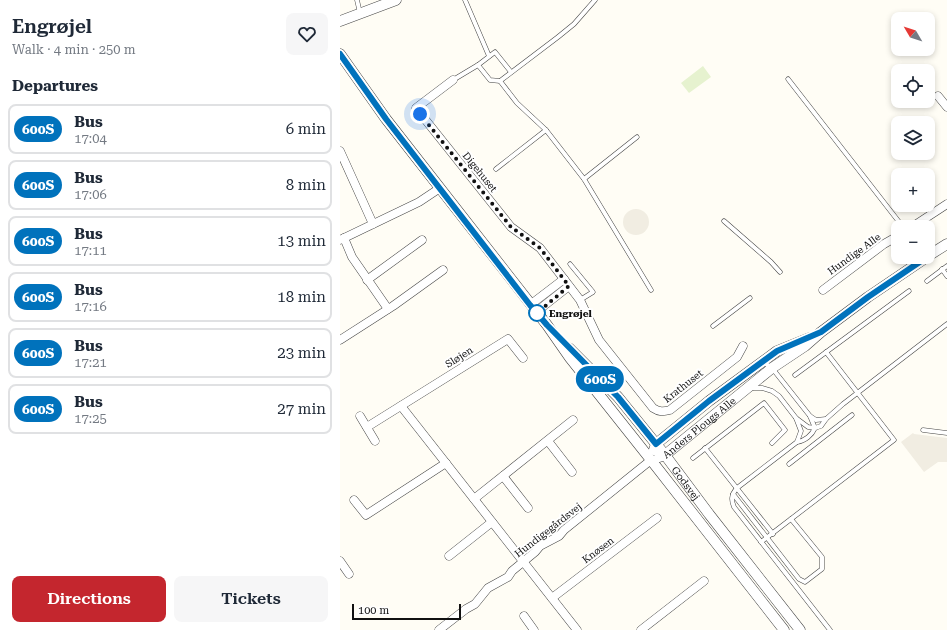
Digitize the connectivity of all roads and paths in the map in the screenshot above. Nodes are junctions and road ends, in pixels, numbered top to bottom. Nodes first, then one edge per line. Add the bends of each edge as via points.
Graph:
1 (357, 0) edge
2 (396, 0) edge
3 (465, 0) edge
4 (595, 0) edge
5 (360, 14) junction
6 (340, 21) edge
7 (340, 54) edge
8 (489, 56) junction
9 (478, 65) junction
10 (511, 72) junction
11 (788, 79) dead end
12 (453, 80) joint
13 (500, 81) junction
14 (938, 96) dead end
15 (947, 107) edge
16 (546, 130) junction
17 (637, 137) dead end
18 (340, 151) edge
19 (496, 169) dead end
20 (584, 178) junction
21 (440, 188) junction
22 (947, 204) edge
23 (898, 220) edge
24 (923, 220) edge
25 (724, 221) dead end
26 (374, 224) junction
27 (342, 239) edge
28 (422, 240) dead end
29 (891, 240) edge
30 (947, 244) edge
31 (935, 252) edge
32 (570, 264) dead end
33 (918, 264) edge
34 (947, 266) edge
35 (942, 269) junction
36 (443, 270) dead end
37 (780, 272) dead end
38 (947, 276) edge
39 (564, 279) junction
40 (367, 280) junction
41 (927, 281) dead end
42 (569, 286) junction
43 (651, 290) dead end
44 (823, 290) dead end
45 (909, 291) dead end
46 (750, 298) dead end
47 (580, 300) junction
48 (388, 309) junction
49 (533, 309) junction
50 (947, 324) edge
51 (547, 325) junction
52 (592, 326) joint
53 (713, 326) dead end
54 (821, 332) junction
55 (340, 340) edge
56 (743, 346) dead end
57 (826, 352) junction
58 (523, 358) dead end
59 (762, 362) junction
60 (772, 368) junction
61 (796, 375) dead end
62 (748, 388) junction
63 (858, 393) junction
64 (401, 406) junction
65 (852, 415) dead end
66 (360, 416) dead end
67 (810, 416) junction
68 (796, 418) junction
69 (826, 419) junction
70 (573, 420) dead end
71 (367, 427) junction
72 (815, 428) junction
73 (923, 430) dead end
74 (947, 433) edge
75 (375, 441) dead end
76 (548, 441) junction
77 (797, 442) junction
78 (772, 443) dead end
79 (656, 444) junction
80 (705, 448) junction
81 (665, 455) junction
82 (693, 458) dead end
83 (652, 460) junction
84 (446, 463) junction
85 (789, 464) dead end
86 (572, 472) dead end
87 (503, 476) junction
88 (737, 488) junction
89 (733, 494) junction
90 (474, 499) junction
91 (354, 500) dead end
92 (528, 508) dead end
93 (657, 518) dead end
94 (791, 519) junction
95 (492, 522) junction
96 (773, 534) junction
97 (767, 538) junction
98 (761, 542) junction
99 (450, 556) dead end
100 (340, 561) edge
101 (523, 562) junction
102 (349, 574) dead end
103 (704, 580) dead end
104 (552, 598) junction
105 (524, 616) dead end
106 (439, 630) edge
107 (534, 630) edge
108 (576, 630) edge
109 (641, 630) edge
110 (784, 630) edge
111 (800, 630) edge
112 (830, 630) edge

1 - 5 lane
2 - 5 street
3 - 8 lane
4 - 10 lane via 568,28
5 - 6 street
7 - 21 street, Godsvej via 386,119
8 - 9 lane
8 - 10 lane via 495,52
9 - 12 lane
9 - 13 lane via 490,80
10 - 13 lane
11 - 23 lane
12 - 39 street, Digehuset via 416,108 511,227 540,248
13 - 16 lane via 516,103
14 - 15 street
16 - 19 lane
16 - 20 lane
17 - 20 lane
18 - 26 street
20 - 43 lane
21 - 26 street via 419,202
21 - 49 street, Godsvej
22 - 24 street
25 - 37 lane
26 - 27 street
27 - 40 street
28 - 40 street
29 - 44 street, Hundige Alle
30 - 31 street, Anders Plougs Alle
32 - 47 lane via 593,292
33 - 54 street, Anders Plougs Alle
34 - 35 lane
35 - 38 lane
35 - 41 lane
36 - 48 street
39 - 42 street, Digehuset
39 - 49 street
40 - 48 street
42 - 47 street, Digehuset
42 - 49 street
45 - 57 lane
46 - 53 lane
47 - 52 street, Digehuset
48 - 55 street
49 - 51 street, Godsvej
50 - 63 lane
51 - 79 street, Godsvej via 618,397
51 - 83 street, Godsvej via 570,358
52 - 56 street, Krathuset via 599,340 653,408 664,412 670,410 736,357
54 - 59 street, Anders Plougs Alle via 777,351
54 - 60 street, Anders Plougs Alle
57 - 61 lane
57 - 63 lane
58 - 64 street, Sløjen via 508,339
59 - 60 lane
59 - 79 street, Anders Plougs Alle
60 - 62 street, Anders Plougs Alle
60 - 67 lane
62 - 68 lane via 772,390
62 - 81 street, Anders Plougs Alle
63 - 69 lane
63 - 94 lane via 894,440
64 - 71 street, Sløjen
64 - 84 street
65 - 85 lane
66 - 71 street
67 - 69 lane via 816,420
67 - 72 lane
68 - 72 lane via 808,427
68 - 77 lane via 801,431
69 - 72 lane via 821,426
70 - 76 street
71 - 75 street
72 - 77 lane via 813,433
73 - 74 lane
76 - 86 street
76 - 87 street
77 - 88 lane
78 - 80 lane via 785,430 764,403
79 - 81 street, Godsvej
79 - 83 street, Anders Plougs Alle
80 - 82 lane
80 - 88 lane
81 - 83 street, Anders Plougs Alle
81 - 111 street, Godsvej
83 - 101 street, Hundigegårdsvej via 559,536 540,546
83 - 110 street, Godsvej
84 - 90 street
84 - 91 street via 366,515
87 - 90 street
87 - 92 street
88 - 89 lane
88 - 96 lane
89 - 97 lane
89 - 98 lane via 734,507
90 - 95 street
93 - 104 street, Knøsen
94 - 96 lane
94 - 97 lane via 822,557 822,570 805,582 799,579
95 - 99 street
95 - 101 street
96 - 97 lane
97 - 98 lane
98 - 112 lane
100 - 102 street
101 - 104 street
101 - 106 street, Hundigegårdsvej via 508,577 488,588 475,604
103 - 109 street
104 - 108 street
105 - 107 street

